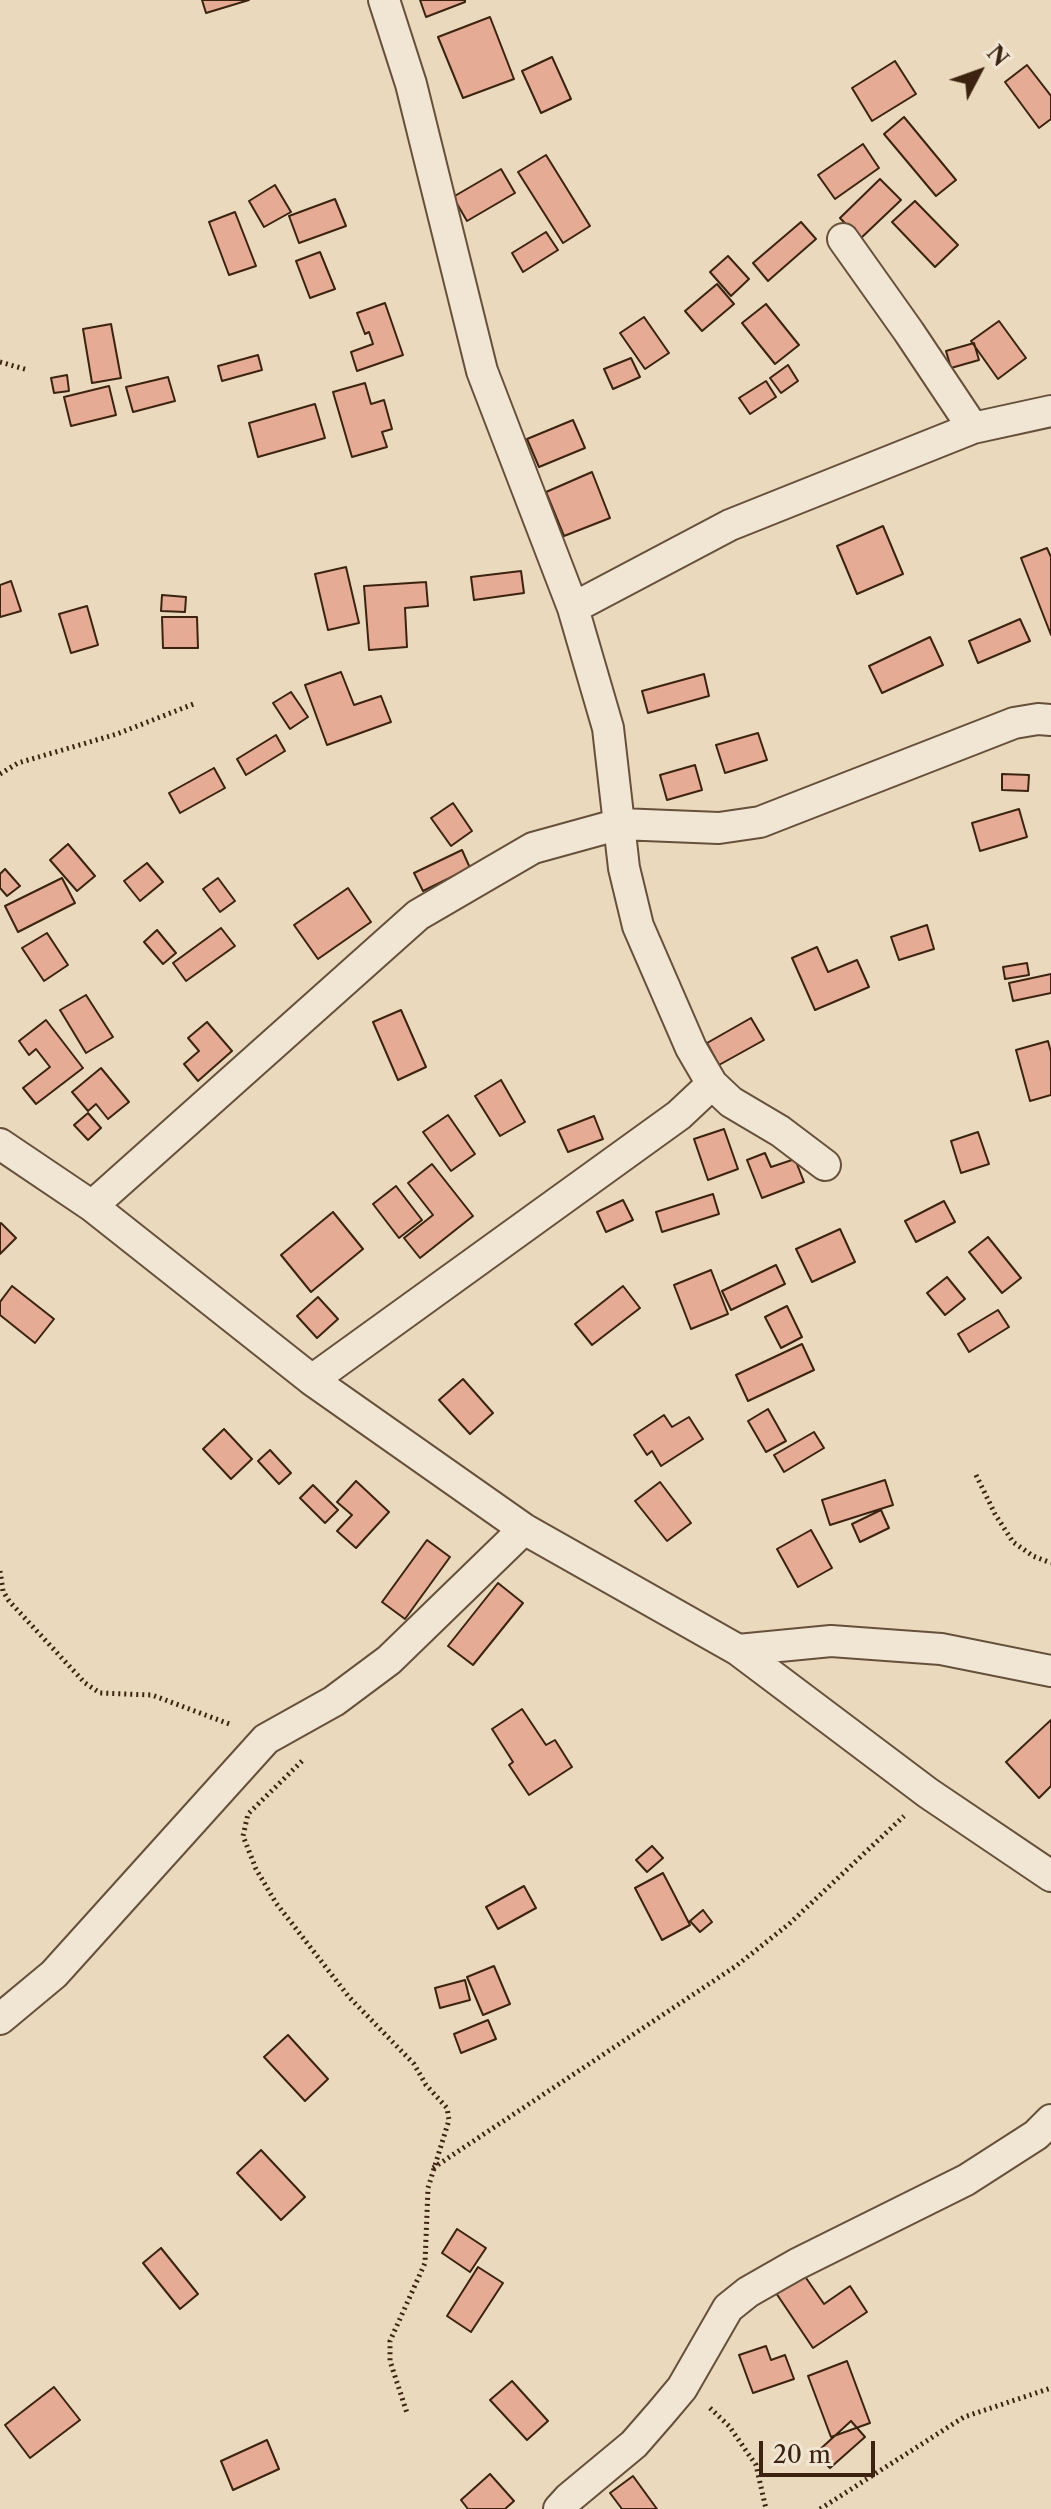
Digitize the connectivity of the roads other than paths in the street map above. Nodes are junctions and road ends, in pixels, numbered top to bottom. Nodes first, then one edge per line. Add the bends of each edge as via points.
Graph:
1 (384, 0) edge
2 (843, 239) dead end
3 (1051, 411) edge
4 (973, 428) junction
5 (573, 608) junction
6 (1051, 720) edge
7 (620, 824) junction
8 (712, 1084) junction
9 (0, 1144) edge
10 (825, 1165) dead end
11 (92, 1206) junction
12 (312, 1380) junction
13 (524, 1529) junction
14 (738, 1650) junction
15 (1051, 1671) edge
16 (1051, 1876) edge
17 (0, 2019) edge
18 (1051, 2120) edge
19 (559, 2509) edge

1 - 5 street via 411,84 482,371
2 - 4 street
3 - 4 street
4 - 5 street via 730,525
5 - 7 street via 608,728
6 - 7 street via 1014,723 760,822 719,828
7 - 8 street via 638,926
7 - 11 street via 533,848 418,915
8 - 10 street
8 - 12 street via 679,1115
9 - 11 street
11 - 12 street
12 - 13 street
13 - 14 street
13 - 17 street via 389,1660 334,1701 266,1739 54,1974
14 - 15 street via 846,1642 941,1649
14 - 16 street via 928,1793
18 - 19 street via 966,2180 748,2292 728,2308 687,2378 634,2444

